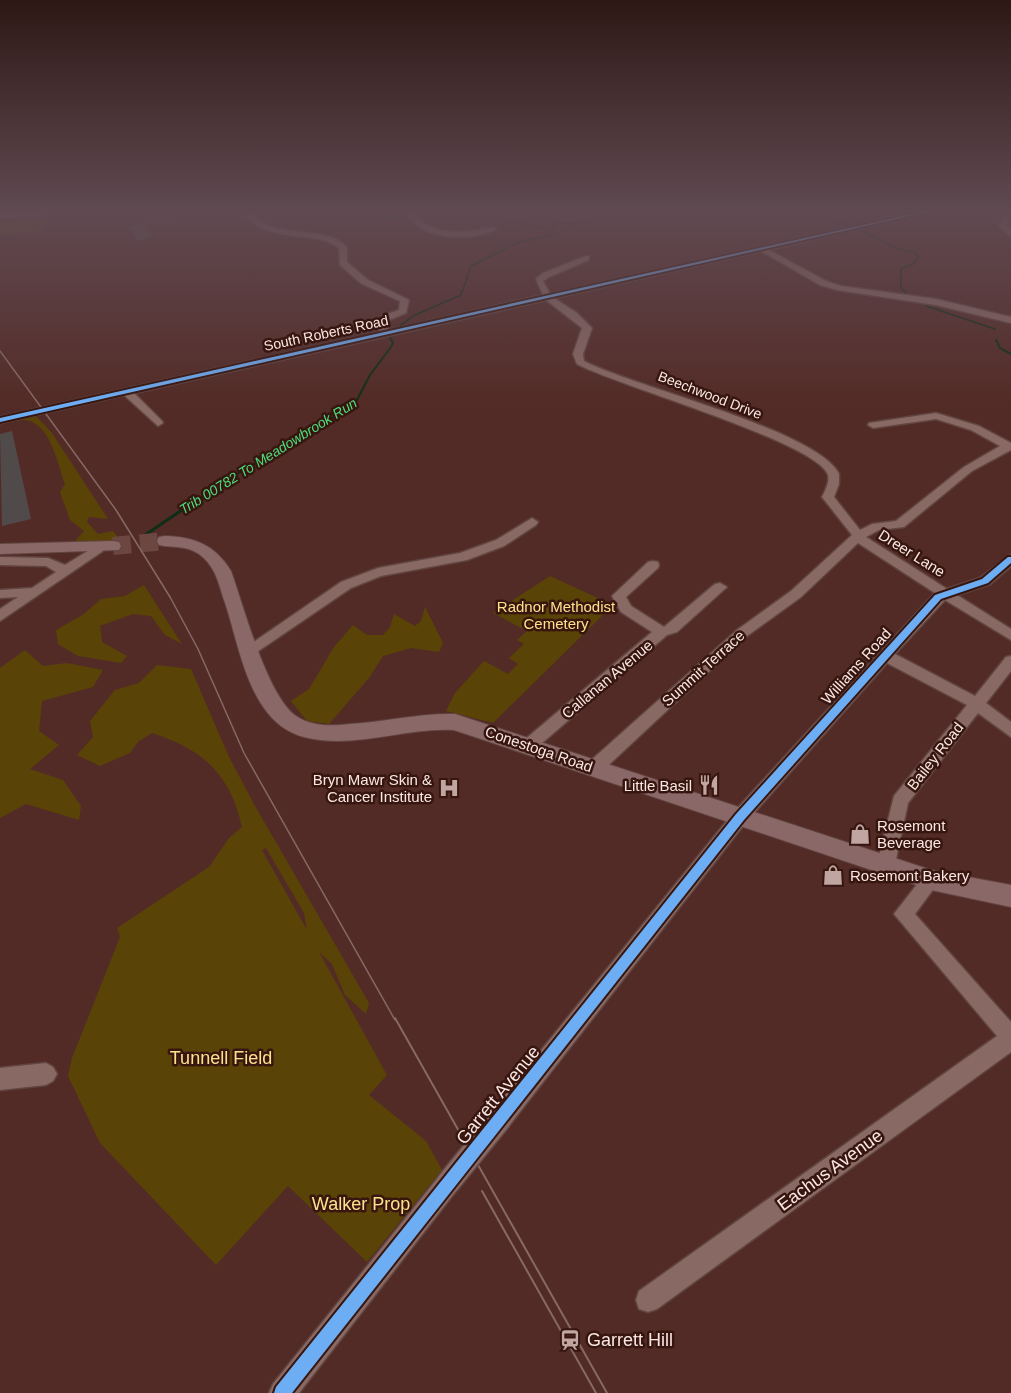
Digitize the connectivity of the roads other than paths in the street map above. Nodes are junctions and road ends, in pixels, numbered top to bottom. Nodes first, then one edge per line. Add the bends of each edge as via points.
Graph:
1 (355, 274) edge
2 (548, 274) edge
3 (655, 274) edge
4 (807, 274) edge
5 (546, 298) junction
6 (1011, 320) edge
7 (386, 334) junction
8 (126, 391) junction
9 (0, 420) edge
10 (159, 423) dead end
11 (873, 425) dead end
12 (1010, 447) edge
13 (532, 522) dead end
14 (857, 537) junction
15 (165, 541) tunnel mouth
16 (106, 547) joint
17 (0, 549) edge
18 (62, 549) junction
19 (1011, 559) edge
20 (0, 561) edge
21 (653, 565) dead end
22 (68, 568) junction
23 (720, 587) dead end
24 (34, 592) junction
25 (945, 593) junction
26 (0, 594) edge
27 (0, 616) edge
28 (662, 632) junction
29 (1011, 635) edge
30 (249, 650) junction
31 (886, 656) junction
32 (1011, 661) edge
33 (976, 703) junction
34 (1011, 730) edge
35 (528, 746) junction
36 (594, 768) junction
37 (740, 817) junction
38 (886, 864) junction
39 (931, 880) junction
40 (1011, 896) edge
41 (1011, 1038) edge
42 (46, 1074) dead end
43 (0, 1079) edge
44 (648, 1300) dead end
45 (282, 1393) edge

1 - 7 street via 405,300 403,311 385,318 382,326
2 - 5 street via 539,281
3 - 5 street, South Roberts Road
4 - 6 street via 840,288 936,302
5 - 7 street, South Roberts Road
5 - 14 street, Beechwood Drive via 587,328 578,354 580,362 754,428 818,457 833,472 835,480 828,497
7 - 8 street, South Roberts Road
8 - 9 street, South Roberts Road
8 - 10 street
11 - 12 street via 936,416 975,428
12 - 14 street via 968,469 900,524 876,527
13 - 30 street via 500,543 462,557 378,572 346,585
14 - 25 street, Dreer Lane
14 - 36 street, Summit Terrace via 796,594 742,633
15 - 30 main road, Conestoga Road via 210,551 223,571
16 - 18 main road
16 - 22 street
17 - 18 main road
18 - 22 street via 70,558
19 - 25 street, Williams Road via 985,581
20 - 22 street via 48,562
21 - 28 street, Callanan Avenue via 619,596 626,609
22 - 24 street
23 - 28 street via 672,629
24 - 26 street
24 - 27 street
25 - 29 street, Dreer Lane
25 - 31 street, Williams Road
28 - 35 street, Callanan Avenue
30 - 35 main road, Conestoga Road via 273,708 283,719 305,731 339,733 437,720 472,726
31 - 33 street
31 - 37 street, Williams Road
32 - 33 street, Bailey Road
33 - 34 street
33 - 38 street, Bailey Road via 900,801
35 - 36 main road, Conestoga Road
36 - 37 main road, Conestoga Road
37 - 38 main road, Conestoga Road
37 - 45 street, Garrett Avenue, bridge
38 - 39 main road, Conestoga Road
39 - 40 main road, Conestoga Road
39 - 41 street via 903,914
41 - 44 street, Eachus Avenue
42 - 43 street

